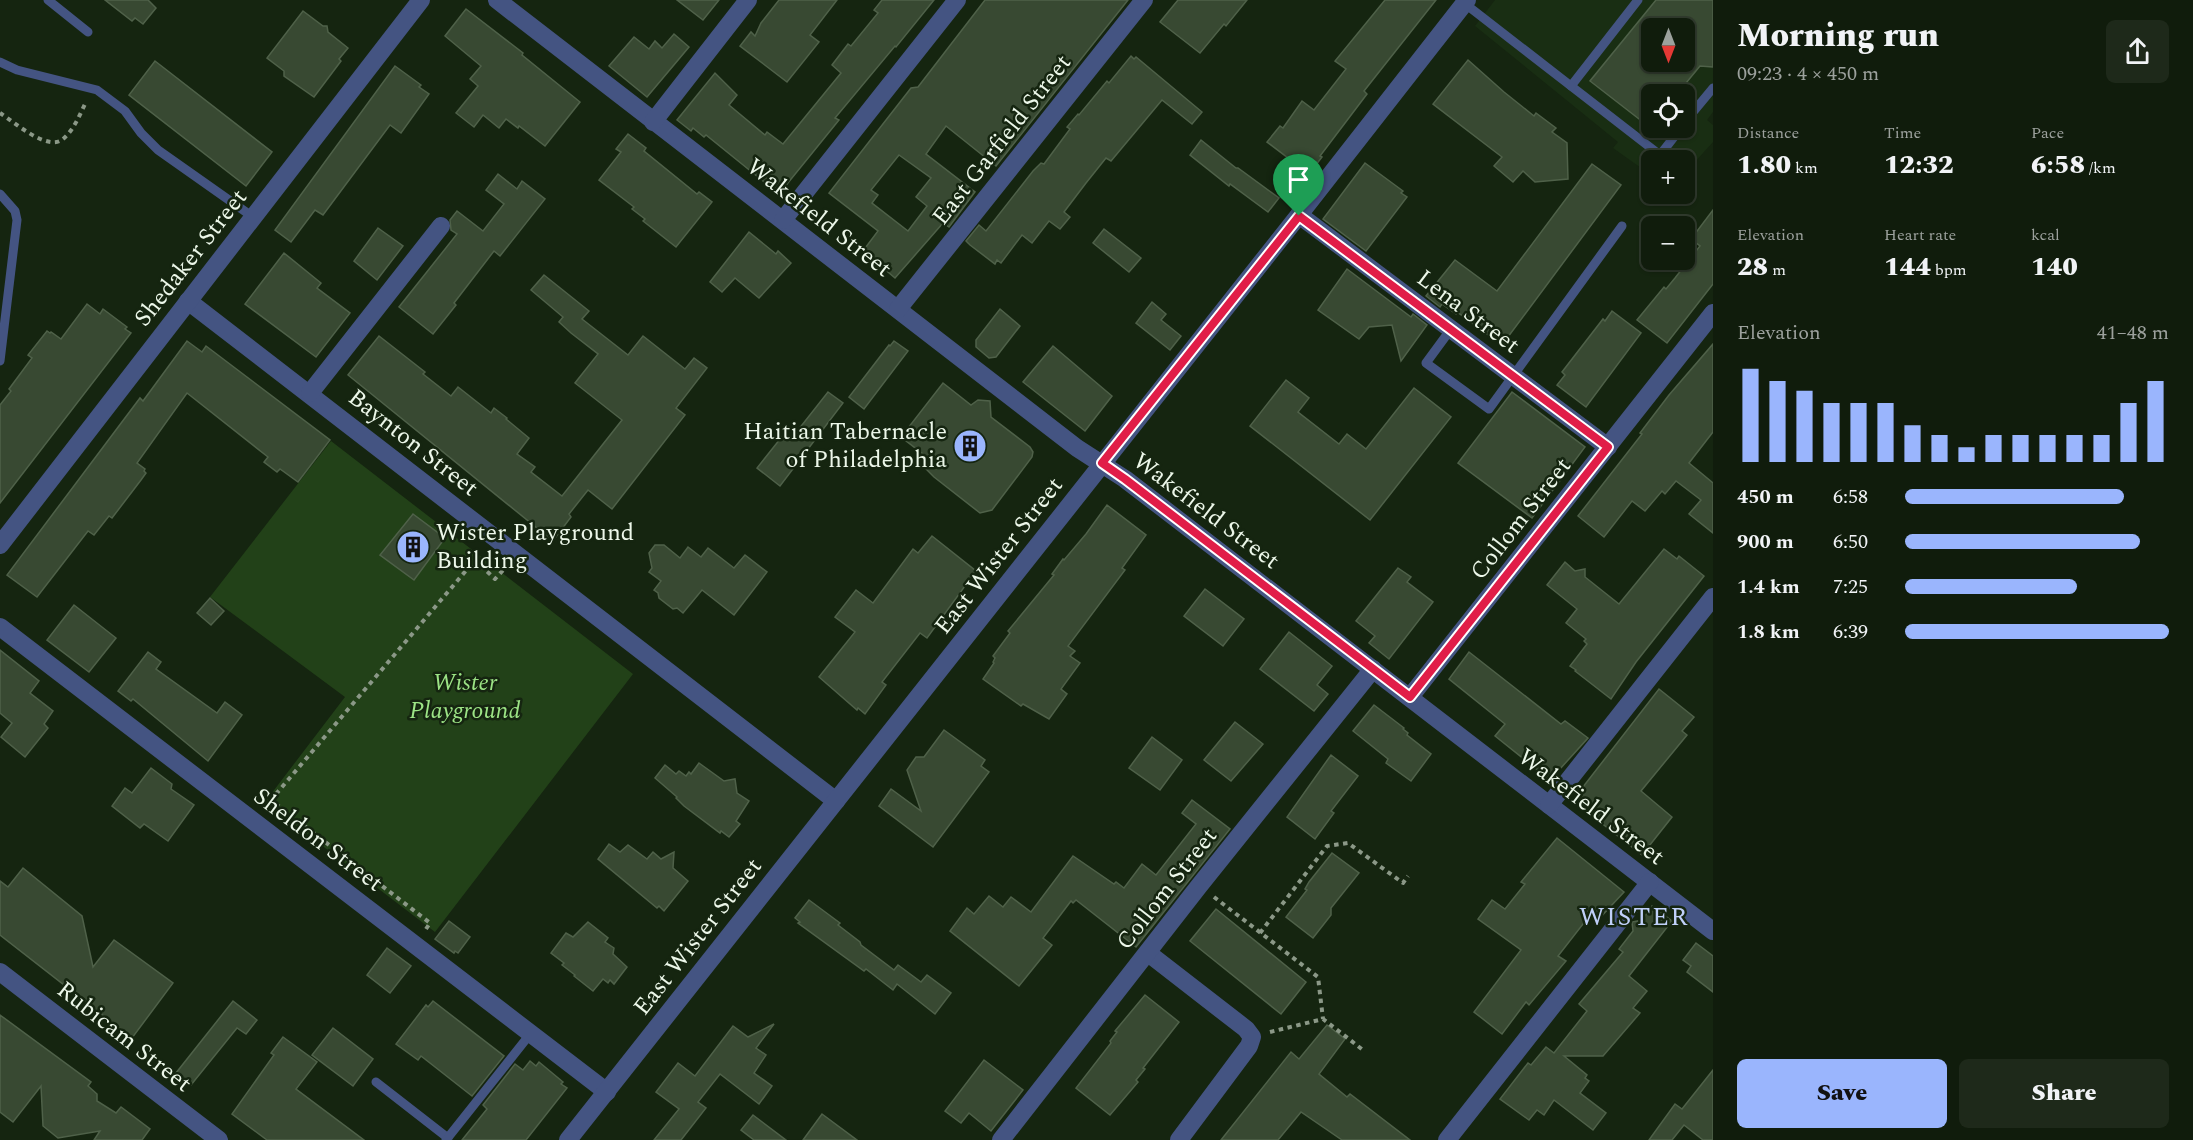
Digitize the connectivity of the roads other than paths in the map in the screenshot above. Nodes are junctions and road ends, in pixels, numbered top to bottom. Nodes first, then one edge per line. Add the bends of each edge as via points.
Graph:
1 (48, 0) edge
2 (421, 0) edge
3 (497, 0) edge
4 (748, 0) edge
5 (957, 0) edge
6 (1144, 0) edge
7 (1638, 0) edge
8 (1465, 1) edge
9 (88, 32) dead end
10 (0, 62) edge
11 (1571, 86) junction
12 (1713, 88) edge
13 (1695, 110) edge
14 (653, 122) junction
15 (1673, 138) edge
16 (0, 194) edge
17 (1299, 216) junction
18 (253, 217) junction
19 (783, 220) junction
20 (441, 226) dead end
21 (1622, 226) dead end
22 (188, 301) junction
23 (898, 309) junction
24 (1713, 313) edge
25 (1451, 329) junction
26 (0, 361) edge
27 (1514, 376) junction
28 (310, 393) junction
29 (1608, 447) junction
30 (1102, 463) junction
31 (0, 545) edge
32 (1713, 597) edge
33 (0, 627) edge
34 (1373, 669) junction
35 (1410, 697) junction
36 (836, 801) junction
37 (1550, 805) junction
38 (1650, 882) junction
39 (1713, 931) edge
40 (1148, 953) junction
41 (0, 972) edge
42 (531, 1034) junction
43 (376, 1082) dead end
44 (607, 1092) junction
45 (447, 1139) edge
46 (219, 1140) edge
47 (568, 1140) edge
48 (1001, 1140) edge
49 (1179, 1140) edge
50 (1447, 1140) edge

1 - 9 lane
2 - 18 street, Shedaker Street
3 - 14 street, Wakefield Street
4 - 14 street
5 - 19 street
6 - 23 street, East Garfield Street
7 - 11 lane
8 - 11 lane
8 - 17 street, East Wister Street
10 - 18 lane via 16,70 97,90 125,111 158,150
11 - 15 lane via 1660,155
12 - 13 lane
14 - 19 street, Wakefield Street
16 - 26 lane via 15,211 17,220
17 - 25 street, Lena Street
17 - 30 street, East Wister Street
18 - 22 street, Shedaker Street
19 - 23 street, Wakefield Street
20 - 28 street
21 - 27 lane
22 - 28 street, Baynton Street
22 - 31 street, Shedaker Street
23 - 30 street, Wakefield Street via 1077,448
24 - 29 street, Collom Street
25 - 27 street, Lena Street
25 - 27 lane via 1426,363 1489,409
27 - 29 street, Lena Street
28 - 36 street, Baynton Street
29 - 35 street, Collom Street
30 - 34 street, Wakefield Street
30 - 36 street, East Wister Street
32 - 37 street
33 - 42 street, Sheldon Street
34 - 35 street, Wakefield Street
34 - 40 street, Collom Street
35 - 37 street, Wakefield Street
36 - 44 street, East Wister Street
37 - 38 street, Wakefield Street
38 - 39 street, Wakefield Street
38 - 50 street
40 - 48 street, Collom Street
40 - 49 street via 1252,1037
41 - 46 street, Rubicam Street
42 - 44 street, Sheldon Street
42 - 45 lane
43 - 45 lane
44 - 47 street, East Wister Street

